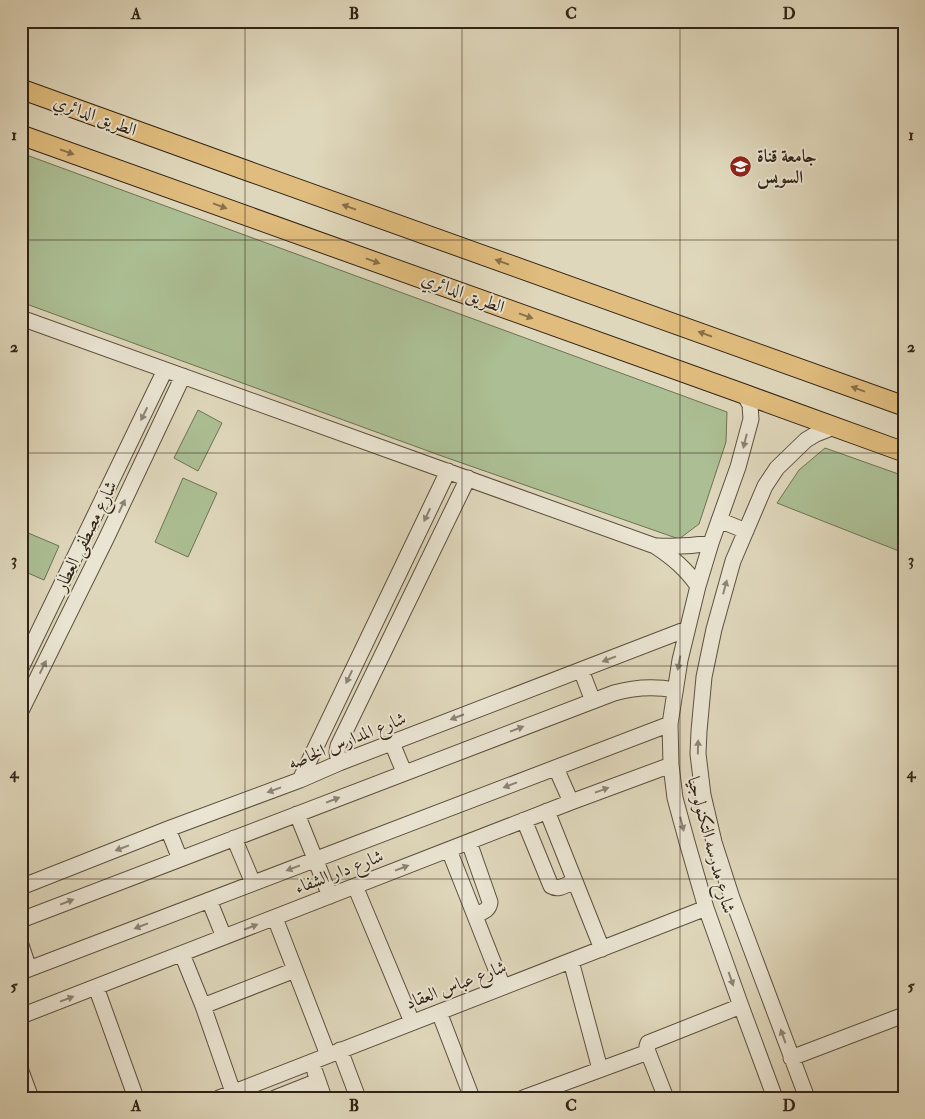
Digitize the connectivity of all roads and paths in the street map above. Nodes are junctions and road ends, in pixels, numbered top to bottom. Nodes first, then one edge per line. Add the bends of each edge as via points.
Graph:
1 (21, 89) edge
2 (21, 135) edge
3 (21, 318) edge
4 (165, 370) junction
5 (183, 376) junction
6 (744, 394) junction
7 (904, 406) edge
8 (834, 427) junction
9 (904, 452) edge
10 (448, 471) junction
11 (468, 478) junction
12 (719, 520) junction
13 (88, 530) junction
14 (746, 531) junction
15 (106, 539) junction
16 (711, 543) junction
17 (655, 546) junction
18 (698, 586) junction
19 (46, 616) junction
20 (63, 625) junction
21 (687, 629) junction
22 (361, 654) junction
23 (378, 662) junction
24 (21, 668) edge
25 (581, 670) junction
26 (675, 690) junction
27 (593, 701) junction
28 (21, 711) edge
29 (670, 724) junction
30 (392, 743) junction
31 (339, 763) junction
32 (671, 765) junction
33 (556, 768) junction
34 (404, 772) junction
35 (300, 780) junction
36 (703, 795) junction
37 (676, 798) junction
38 (571, 802) junction
39 (547, 811) junction
40 (297, 814) junction
41 (524, 820) junction
42 (168, 829) junction
43 (234, 838) junction
44 (469, 842) junction
45 (449, 850) junction
46 (180, 859) junction
47 (315, 860) junction
48 (575, 881) junction
49 (254, 883) junction
50 (355, 886) junction
51 (21, 887) edge
52 (330, 896) junction
53 (209, 900) junction
54 (706, 908) junction
55 (475, 915) junction
56 (275, 918) junction
57 (21, 920) edge
58 (224, 937) junction
59 (21, 945) edge
60 (602, 949) junction
61 (182, 954) junction
62 (571, 960) junction
63 (295, 970) junction
64 (25, 971) edge
65 (503, 987) junction
66 (96, 988) junction
67 (203, 1006) junction
68 (740, 1006) junction
69 (439, 1012) junction
70 (904, 1015) edge
71 (21, 1016) edge
72 (412, 1022) junction
73 (334, 1052) junction
74 (648, 1052) junction
75 (791, 1058) junction
76 (310, 1062) junction
77 (600, 1069) junction
78 (21, 1071) edge
79 (318, 1081) junction
80 (226, 1095) edge
81 (28, 1097) edge
82 (136, 1098) edge
83 (275, 1098) edge
84 (324, 1098) edge
85 (358, 1098) edge
86 (472, 1098) edge
87 (523, 1098) edge
88 (666, 1098) edge
89 (775, 1098) edge
90 (806, 1098) edge

7 -> 1 main road, الطريق الدائري
2 -> 6 main road, الطريق الدائري
3 - 4 street
4 - 5 street
4 -> 13 street, شارع مصطفى العطار
5 - 10 street
15 -> 5 street, شارع مصطفى العطار
6 - 8 main road, الطريق الدائري
6 -> 12 street, شارع مدرسه التكنولوجيا via 750,405 751,419
8 - 9 main road, الطريق الدائري
8 - 14 street, شارع مدرسه التكنولوجيا via 806,440 777,468 765,486
10 - 11 street
10 -> 22 street
11 - 17 street
11 - 23 street
12 - 14 street
12 - 16 street, شارع مدرسه التكنولوجيا
13 - 15 street
13 - 19 street, شارع مصطفى العطار
36 -> 14 street, شارع مدرسه التكنولوجيا via 698,754 704,677 727,581
15 - 20 street, شارع مصطفى العطار
16 - 17 street
16 - 18 street, شارع مدرسه التكنولوجيا
17 - 18 street via 686,570
18 - 21 street, شارع مدرسه التكنولوجيا
19 - 20 street
19 - 24 street, شارع مصطفى العطار
28 -> 20 street, شارع مصطفى العطار
21 -> 25 street, شارع المدارس الخاصه
21 -> 26 street, شارع مدرسه التكنولوجيا
22 - 23 street
22 -> 35 street
23 - 31 street via 338,746
25 - 27 street
25 -> 30 street, شارع المدارس الخاصه
26 - 27 street via 636,688
26 - 29 street, شارع مدرسه التكنولوجيا
34 -> 27 street
29 - 32 street, شارع مدرسه التكنولوجيا
29 - 33 street, شارع دار الشفاء
30 - 31 street, شارع المدارس الخاصه
30 - 34 street
31 - 35 street, شارع المدارس الخاصه
32 - 37 street, شارع مدرسه التكنولوجيا
38 -> 32 street, شارع دار الشفاء
33 - 38 street
33 -> 47 street, شارع دار الشفاء
40 -> 34 street
35 -> 42 street, شارع المدارس الخاصه
36 - 37 street
75 -> 36 street, شارع مدرسه التكنولوجيا via 732,898
37 -> 54 street, شارع مدرسه التكنولوجيا
38 - 39 street, شارع دار الشفاء
39 - 41 street, شارع دار الشفاء
39 - 48 street
40 - 43 street
40 - 47 street
41 - 44 street, شارع دار الشفاء
41 - 48 street via 551,886 558,888
42 - 46 street
42 -> 51 street, شارع المدارس الخاصه
43 - 46 street
43 - 49 street
44 - 45 street, شارع دار الشفاء
44 - 55 street via 490,902 486,911
50 -> 45 street, شارع دار الشفاء
45 - 55 street
57 -> 46 street
47 -> 49 street, شارع دار الشفاء
47 - 52 street
48 - 60 street
49 - 53 street, شارع دار الشفاء
50 - 52 street, شارع دار الشفاء
50 - 72 street
52 - 56 street, شارع دار الشفاء
53 - 58 street
53 -> 64 street, شارع دار الشفاء
54 - 60 street, شارع عباس العقاد
54 -> 68 street, شارع مدرسه التكنولوجيا
55 - 65 street
58 -> 56 street, شارع دار الشفاء
56 - 63 street
58 - 61 street, شارع دار الشفاء
59 - 64 street
60 - 62 street, شارع عباس العقاد
61 - 66 street, شارع دار الشفاء
61 - 67 street
62 - 65 street, شارع عباس العقاد
62 - 77 street
63 - 67 street
63 - 73 street
65 - 69 street, شارع عباس العقاد
71 -> 66 street, شارع دار الشفاء
66 - 82 street
67 - 80 street
68 - 74 street via 651,1042 647,1046
68 - 89 street, شارع مدرسه التكنولوجيا
69 - 72 street, شارع عباس العقاد
69 - 86 street
70 - 75 street
72 - 73 street, شارع عباس العقاد
73 - 76 street, شارع عباس العقاد
73 - 85 street
74 - 77 street
74 - 88 street
75 - 90 street, شارع مدرسه التكنولوجيا
76 - 79 street
76 - 80 street, شارع عباس العقاد
77 - 87 street
78 - 81 street
79 - 83 street
79 - 84 street

